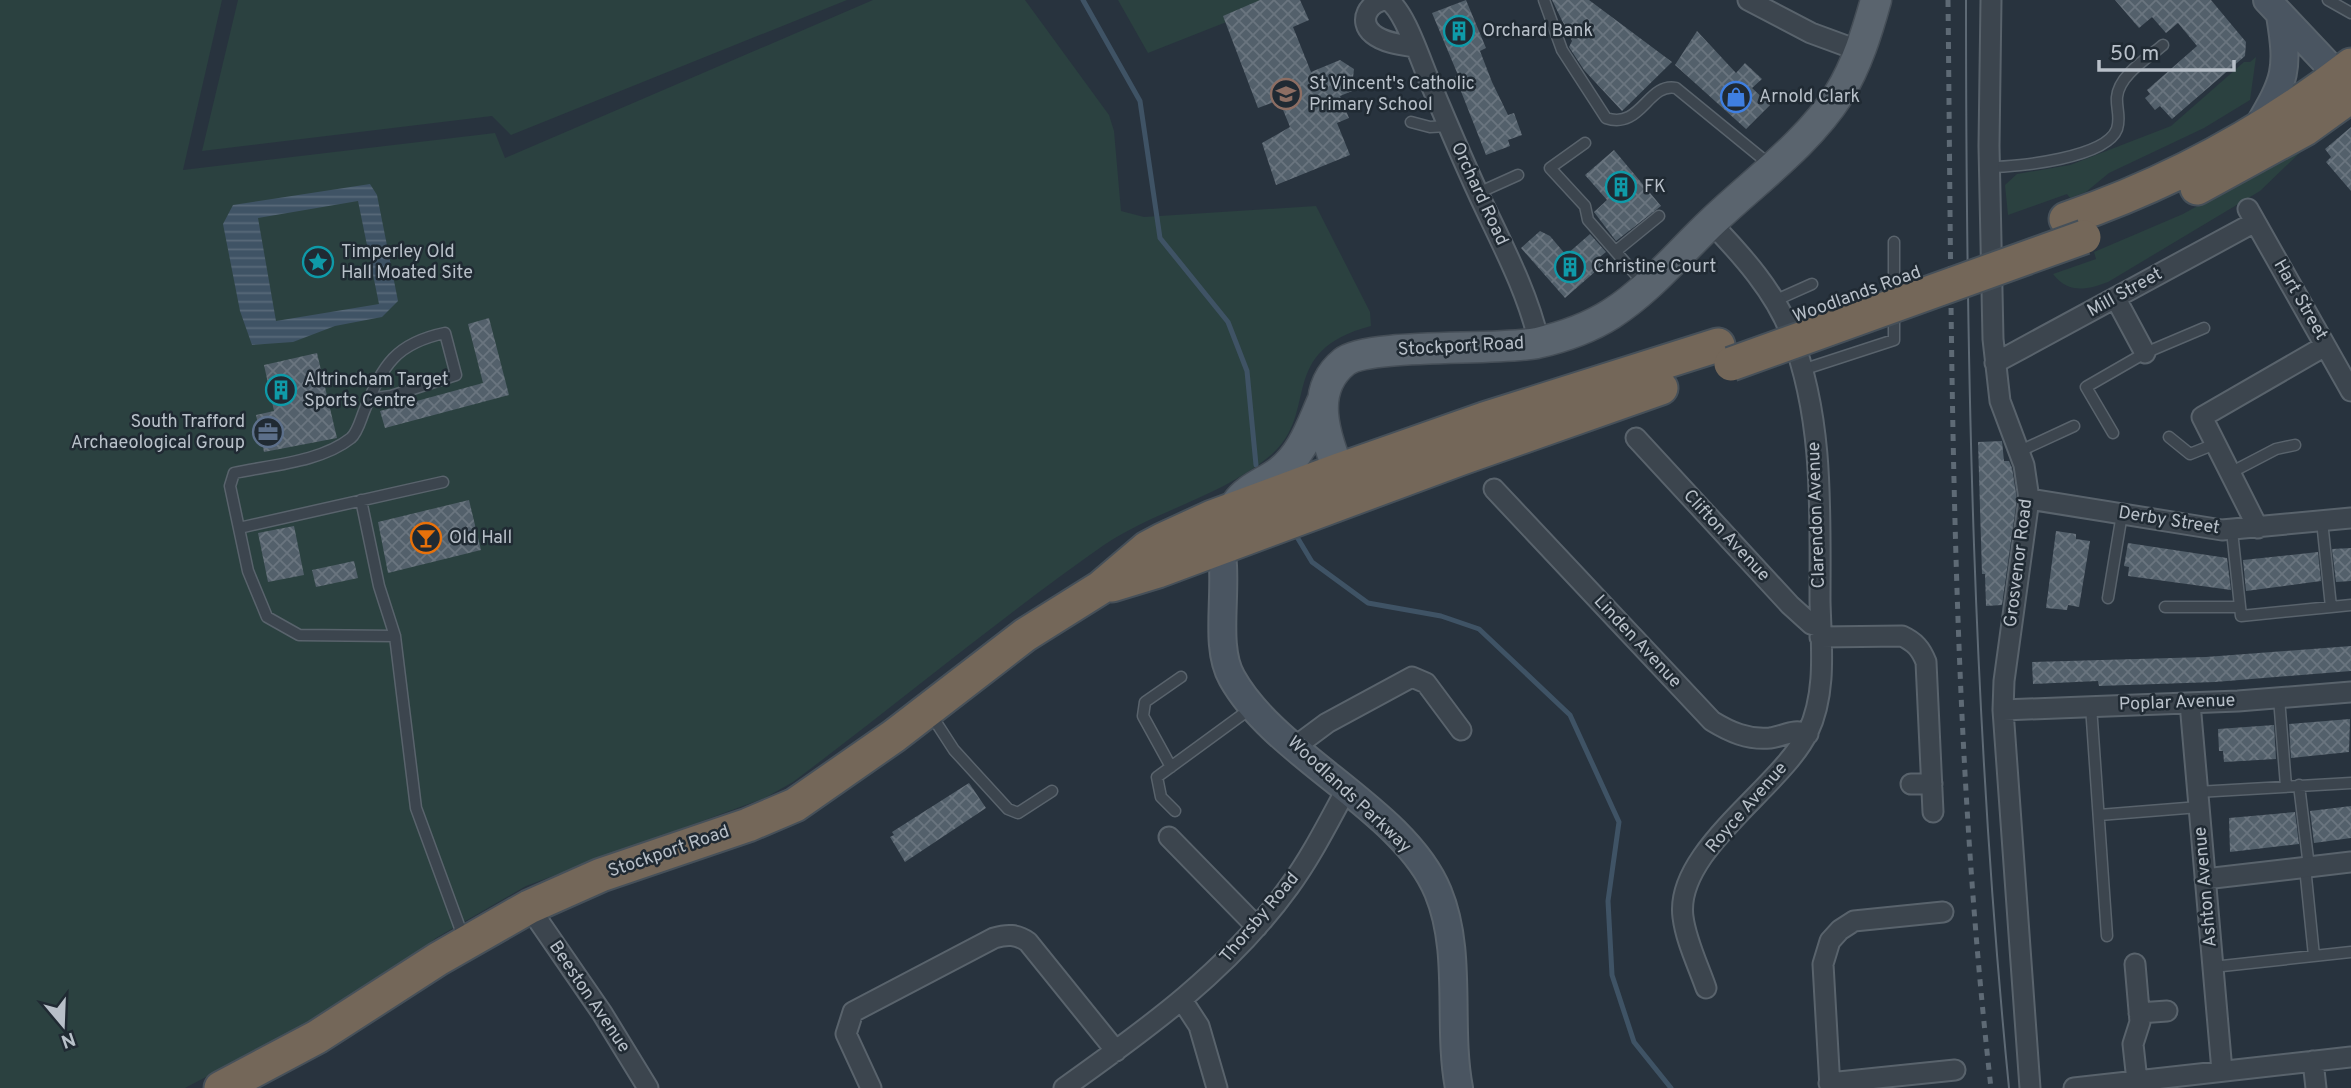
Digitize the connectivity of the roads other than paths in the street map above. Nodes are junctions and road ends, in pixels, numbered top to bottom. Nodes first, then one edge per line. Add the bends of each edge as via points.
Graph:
1 (1544, 0) edge
2 (1748, 0) edge
3 (1876, 0) edge
4 (1991, 0) edge
5 (2328, 0) edge
6 (2274, 7) edge
7 (2351, 13) edge
8 (2163, 45) dead end
9 (1415, 47) dead end
10 (1860, 51) junction
11 (2348, 81) edge
12 (1411, 121) dead end
13 (1448, 125) junction
14 (2256, 130) junction
15 (1584, 143) dead end
16 (1772, 167) junction
17 (1990, 167) junction
18 (1518, 175) dead end
19 (1478, 193) junction
20 (2252, 215) joint
21 (1659, 216) dead end
22 (1711, 223) junction
23 (2075, 228) junction
24 (1894, 242) dead end
25 (1616, 251) junction
26 (1812, 284) dead end
27 (1647, 286) junction
28 (2116, 299) junction
29 (1773, 301) junction
30 (2204, 328) dead end
31 (1539, 342) junction
32 (2325, 346) junction
33 (2145, 352) junction
34 (1995, 363) junction
35 (1802, 370) junction
36 (2351, 391) edge
37 (369, 399) junction
38 (1322, 402) junction
39 (2074, 425) dead end
40 (2113, 433) dead end
41 (2169, 437) dead end
42 (1636, 438) dead end
43 (2215, 444) junction
44 (2295, 444) dead end
45 (2020, 451) junction
46 (2230, 473) junction
47 (443, 482) dead end
48 (1344, 485) junction
49 (1494, 489) dead end
50 (2029, 499) junction
51 (361, 500) junction
52 (2122, 514) junction
53 (2351, 518) edge
54 (2322, 521) junction
55 (1222, 524) junction
56 (239, 528) junction
57 (2258, 528) junction
58 (2232, 531) junction
59 (2109, 598) dead end
60 (2351, 605) edge
61 (2165, 607) dead end
62 (2240, 607) junction
63 (2331, 607) junction
64 (1820, 632) junction
65 (395, 636) junction
66 (1181, 677) dead end
67 (2351, 692) edge
68 (2279, 698) junction
69 (2351, 700) edge
70 (2190, 703) junction
71 (2091, 706) junction
72 (1254, 707) junction
73 (928, 710) junction
74 (2003, 710) junction
75 (1461, 730) dead end
76 (1808, 734) junction
77 (1296, 746) junction
78 (1171, 767) junction
79 (2351, 783) edge
80 (1911, 784) dead end
81 (1932, 784) junction
82 (2299, 785) junction
83 (2286, 786) junction
84 (1346, 790) junction
85 (1052, 791) dead end
86 (2198, 800) junction
87 (1175, 811) dead end
88 (1933, 812) dead end
89 (2099, 815) junction
90 (1169, 837) dead end
91 (2351, 862) edge
92 (2307, 867) junction
93 (2205, 879) junction
94 (529, 907) junction
95 (1943, 911) dead end
96 (1257, 927) junction
97 (2107, 936) dead end
98 (466, 943) junction
99 (2351, 952) edge
100 (2314, 956) junction
101 (2135, 964) dead end
102 (2213, 967) junction
103 (1706, 988) dead end
104 (1182, 1000) junction
105 (2167, 1011) dead end
106 (2139, 1013) junction
107 (1116, 1051) junction
108 (2351, 1056) edge
109 (2313, 1061) junction
110 (1955, 1070) dead end
111 (2222, 1071) junction
112 (2137, 1081) junction
113 (1829, 1085) edge
114 (221, 1088) edge
115 (648, 1088) edge
116 (871, 1088) edge
117 (1064, 1088) edge
118 (1217, 1088) edge
119 (1459, 1088) edge
120 (2030, 1088) edge
121 (2074, 1088) edge
122 (2316, 1088) edge

1 - 16 lane via 1562,50 1606,118 1627,119 1661,90 1676,88
2 - 10 street via 1826,41
3 - 10 main road, Stockport Road
4 - 17 street, Grosvenor Road
5 - 7 lane
6 - 11 street
6 - 14 street via 2286,57 2283,82
8 - 17 lane via 2125,78 2117,96 2117,131 2110,139 2053,160
9 - 13 street, Orchard Road
10 - 16 main road, Stockport Road via 1825,112
11 - 14 highway, Woodlands Road
11 - 23 highway, Woodlands Road via 2305,129 2221,176 2151,209
12 - 13 lane via 1430,127
13 - 19 street, Orchard Road
14 - 23 highway, Woodlands Road
15 - 25 lane via 1550,168 1585,206 1588,220
16 - 22 main road, Stockport Road
17 - 34 street, Grosvenor Road
18 - 19 lane
19 - 31 street, Orchard Road via 1527,298
20 - 28 street, Mill Street
20 - 32 street, Hart Street
21 - 25 lane
22 - 27 main road, Stockport Road
22 - 29 street, Clarendon Avenue
23 - 48 highway, Woodlands Road, bridge
24 - 35 lane via 1894,340
25 - 27 lane
26 - 29 lane
27 - 31 main road, Stockport Road via 1594,323
28 - 33 street
28 - 34 street, Mill Street
29 - 35 street, Clarendon Avenue via 1790,332
30 - 33 lane
31 - 38 main road, Stockport Road via 1510,348 1378,351 1353,356 1327,380
32 - 36 street, Hart Street
32 - 43 street via 2204,415
33 - 40 lane via 2086,387
34 - 45 street, Grosvenor Road via 2001,407
35 - 64 street, Clarendon Avenue via 1810,393 1819,466
37 - 37 lane via 402,348 444,333 456,376
37 - 56 lane via 354,436 330,451 234,473 230,486
38 - 48 main road via 1325,428
38 - 55 main road, Stockport Road via 1295,456 1243,494
39 - 45 lane
41 - 43 lane via 2190,454
42 - 64 street, Clifton Avenue
43 - 46 street
44 - 46 lane
45 - 50 street, Grosvenor Road
46 - 57 street
47 - 51 lane
48 - 55 highway, Stockport Road
49 - 76 street, Linden Avenue via 1712,721 1734,734 1752,737 1772,738 1797,730
50 - 52 street, Derby Street
50 - 74 street, Grosvenor Road
51 - 56 lane
51 - 65 lane
52 - 58 street, Derby Street
52 - 59 lane
53 - 54 street, Derby Street
54 - 57 street, Derby Street
54 - 63 lane
55 - 72 street, Woodlands Parkway via 1225,659 1232,678
55 - 73 highway, Stockport Road via 1147,548 1100,588 1025,635
56 - 65 lane via 248,571 267,617 299,635
57 - 58 street, Derby Street
58 - 62 lane
60 - 63 lane
61 - 62 lane
62 - 63 lane via 2241,616
64 - 76 street, Royce Avenue via 1819,698
64 - 81 street via 1902,636 1922,652
65 - 98 lane via 415,808
66 - 78 lane via 1145,702 1143,716
67 - 68 street, Poplar Avenue
67 - 69 lane
68 - 70 street, Poplar Avenue
68 - 83 lane
70 - 71 street, Poplar Avenue
70 - 86 street, Ashton Avenue
71 - 74 street, Poplar Avenue
71 - 89 lane
72 - 77 street, Woodlands Parkway
72 - 78 lane
73 - 85 lane via 954,750 1008,809 1027,811
73 - 94 highway, Stockport Road via 829,783 781,812 601,875
74 - 120 street, Grosvenor Road
75 - 77 street via 1426,683 1412,677 1327,723
76 - 103 street, Royce Avenue via 1691,876 1683,917
77 - 84 street, Woodlands Parkway
78 - 87 lane via 1157,777 1161,797
79 - 82 lane
80 - 81 street
81 - 88 street
82 - 83 lane
82 - 92 lane
83 - 86 lane
84 - 96 street, Thorsby Road via 1291,884
84 - 119 street, Woodlands Parkway via 1409,849 1440,896 1449,950
86 - 89 lane
86 - 93 street, Ashton Avenue
89 - 97 lane
90 - 96 street
91 - 92 street
92 - 93 street
92 - 100 lane
93 - 102 street, Ashton Avenue
94 - 98 highway, Stockport Road
94 - 115 street, Beeston Avenue
95 - 113 street via 1854,921 1829,941 1823,960
96 - 104 street, Thorsby Road
98 - 114 highway, Stockport Road via 317,1037
99 - 100 lane
100 - 102 lane
101 - 106 street
102 - 111 street, Ashton Avenue
104 - 107 street, Thorsby Road
104 - 118 street via 1199,1026
105 - 106 street
106 - 112 street via 2133,1044
107 - 116 street via 1028,942 1005,935 853,1012 847,1023 847,1040
107 - 117 street, Thorsby Road
108 - 109 street
109 - 111 street
109 - 122 street
110 - 113 street
111 - 112 street
112 - 121 street

